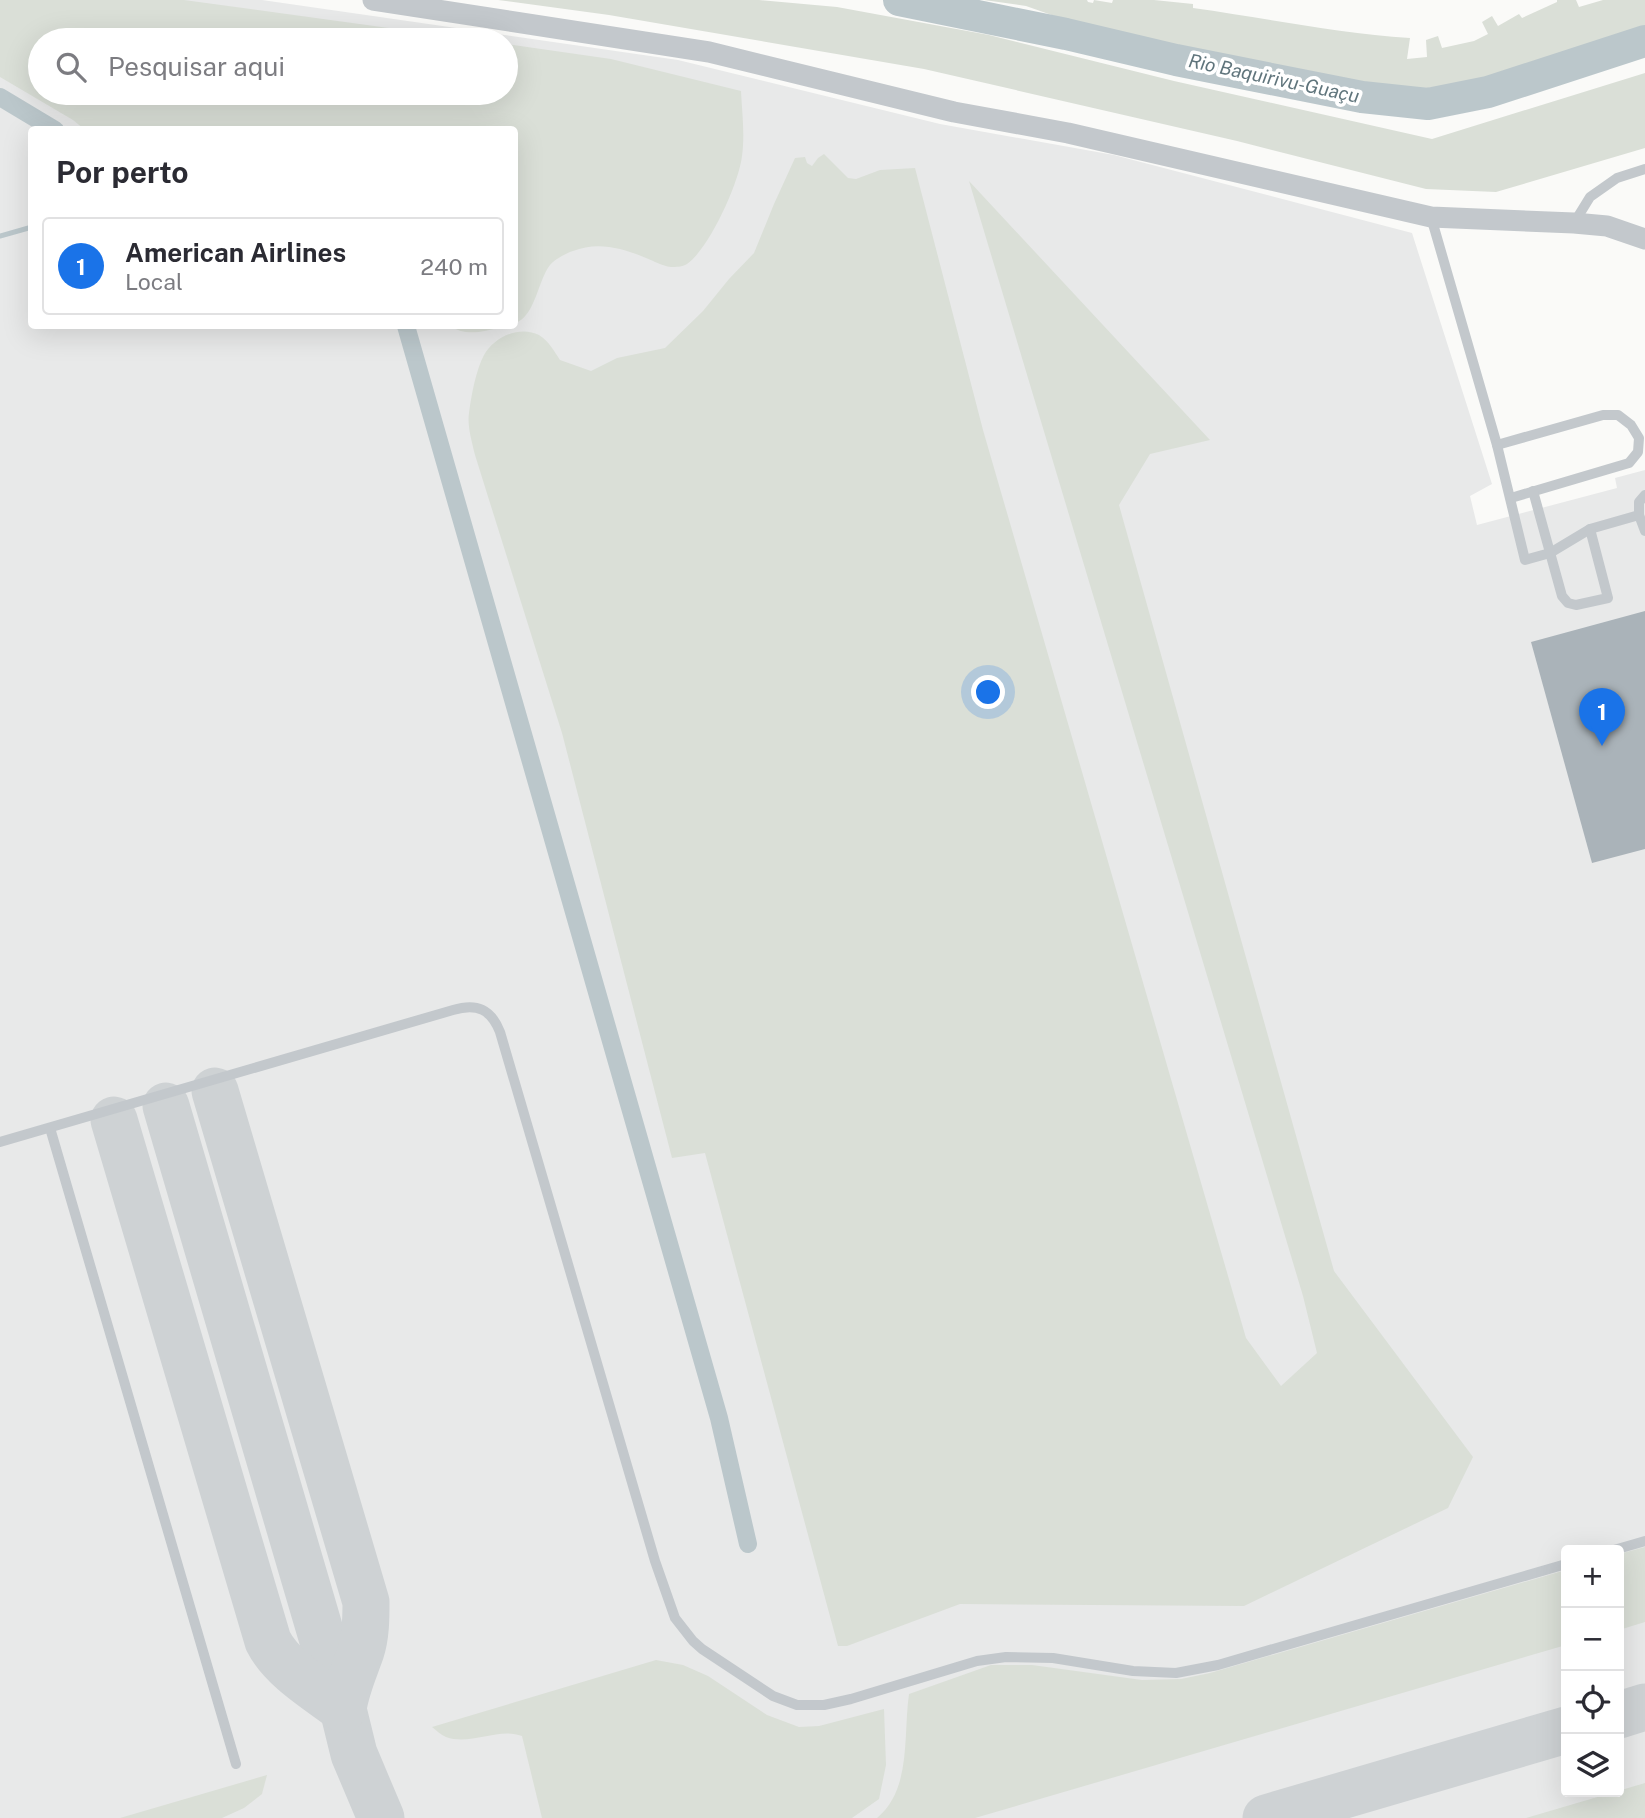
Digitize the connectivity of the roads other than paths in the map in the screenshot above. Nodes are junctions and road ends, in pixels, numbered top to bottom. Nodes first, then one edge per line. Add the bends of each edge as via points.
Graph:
1 (373, 0) edge
2 (1645, 169) edge
3 (1431, 217) junction
4 (1574, 223) junction
5 (1645, 240) edge
6 (1497, 445) junction
7 (1533, 491) junction
8 (1645, 495) edge
9 (1511, 498) junction
10 (1639, 515) junction
11 (1590, 528) junction
12 (1645, 531) edge
13 (1550, 553) junction
14 (50, 1128) junction
15 (0, 1142) edge
16 (1645, 1541) edge
17 (1624, 1547) edge
18 (1561, 1565) edge
19 (236, 1764) dead end

1 - 3 street via 709,52
2 - 4 lane via 1617,178 1590,197
3 - 4 street
3 - 6 lane
4 - 5 street via 1607,226
6 - 7 lane via 1603,415 1618,415 1639,438 1638,452 1629,463
6 - 9 lane
7 - 9 lane
7 - 13 lane
8 - 10 lane via 1639,502
9 - 13 lane via 1525,560
10 - 11 lane
10 - 12 lane
11 - 13 lane
11 - 13 lane via 1608,597 1568,603
14 - 15 lane
14 - 18 lane via 465,1006 489,1013 500,1032 675,1618 702,1649 774,1696 797,1705 851,1699 977,1661 1006,1657 1177,1673
14 - 19 lane
16 - 17 lane

